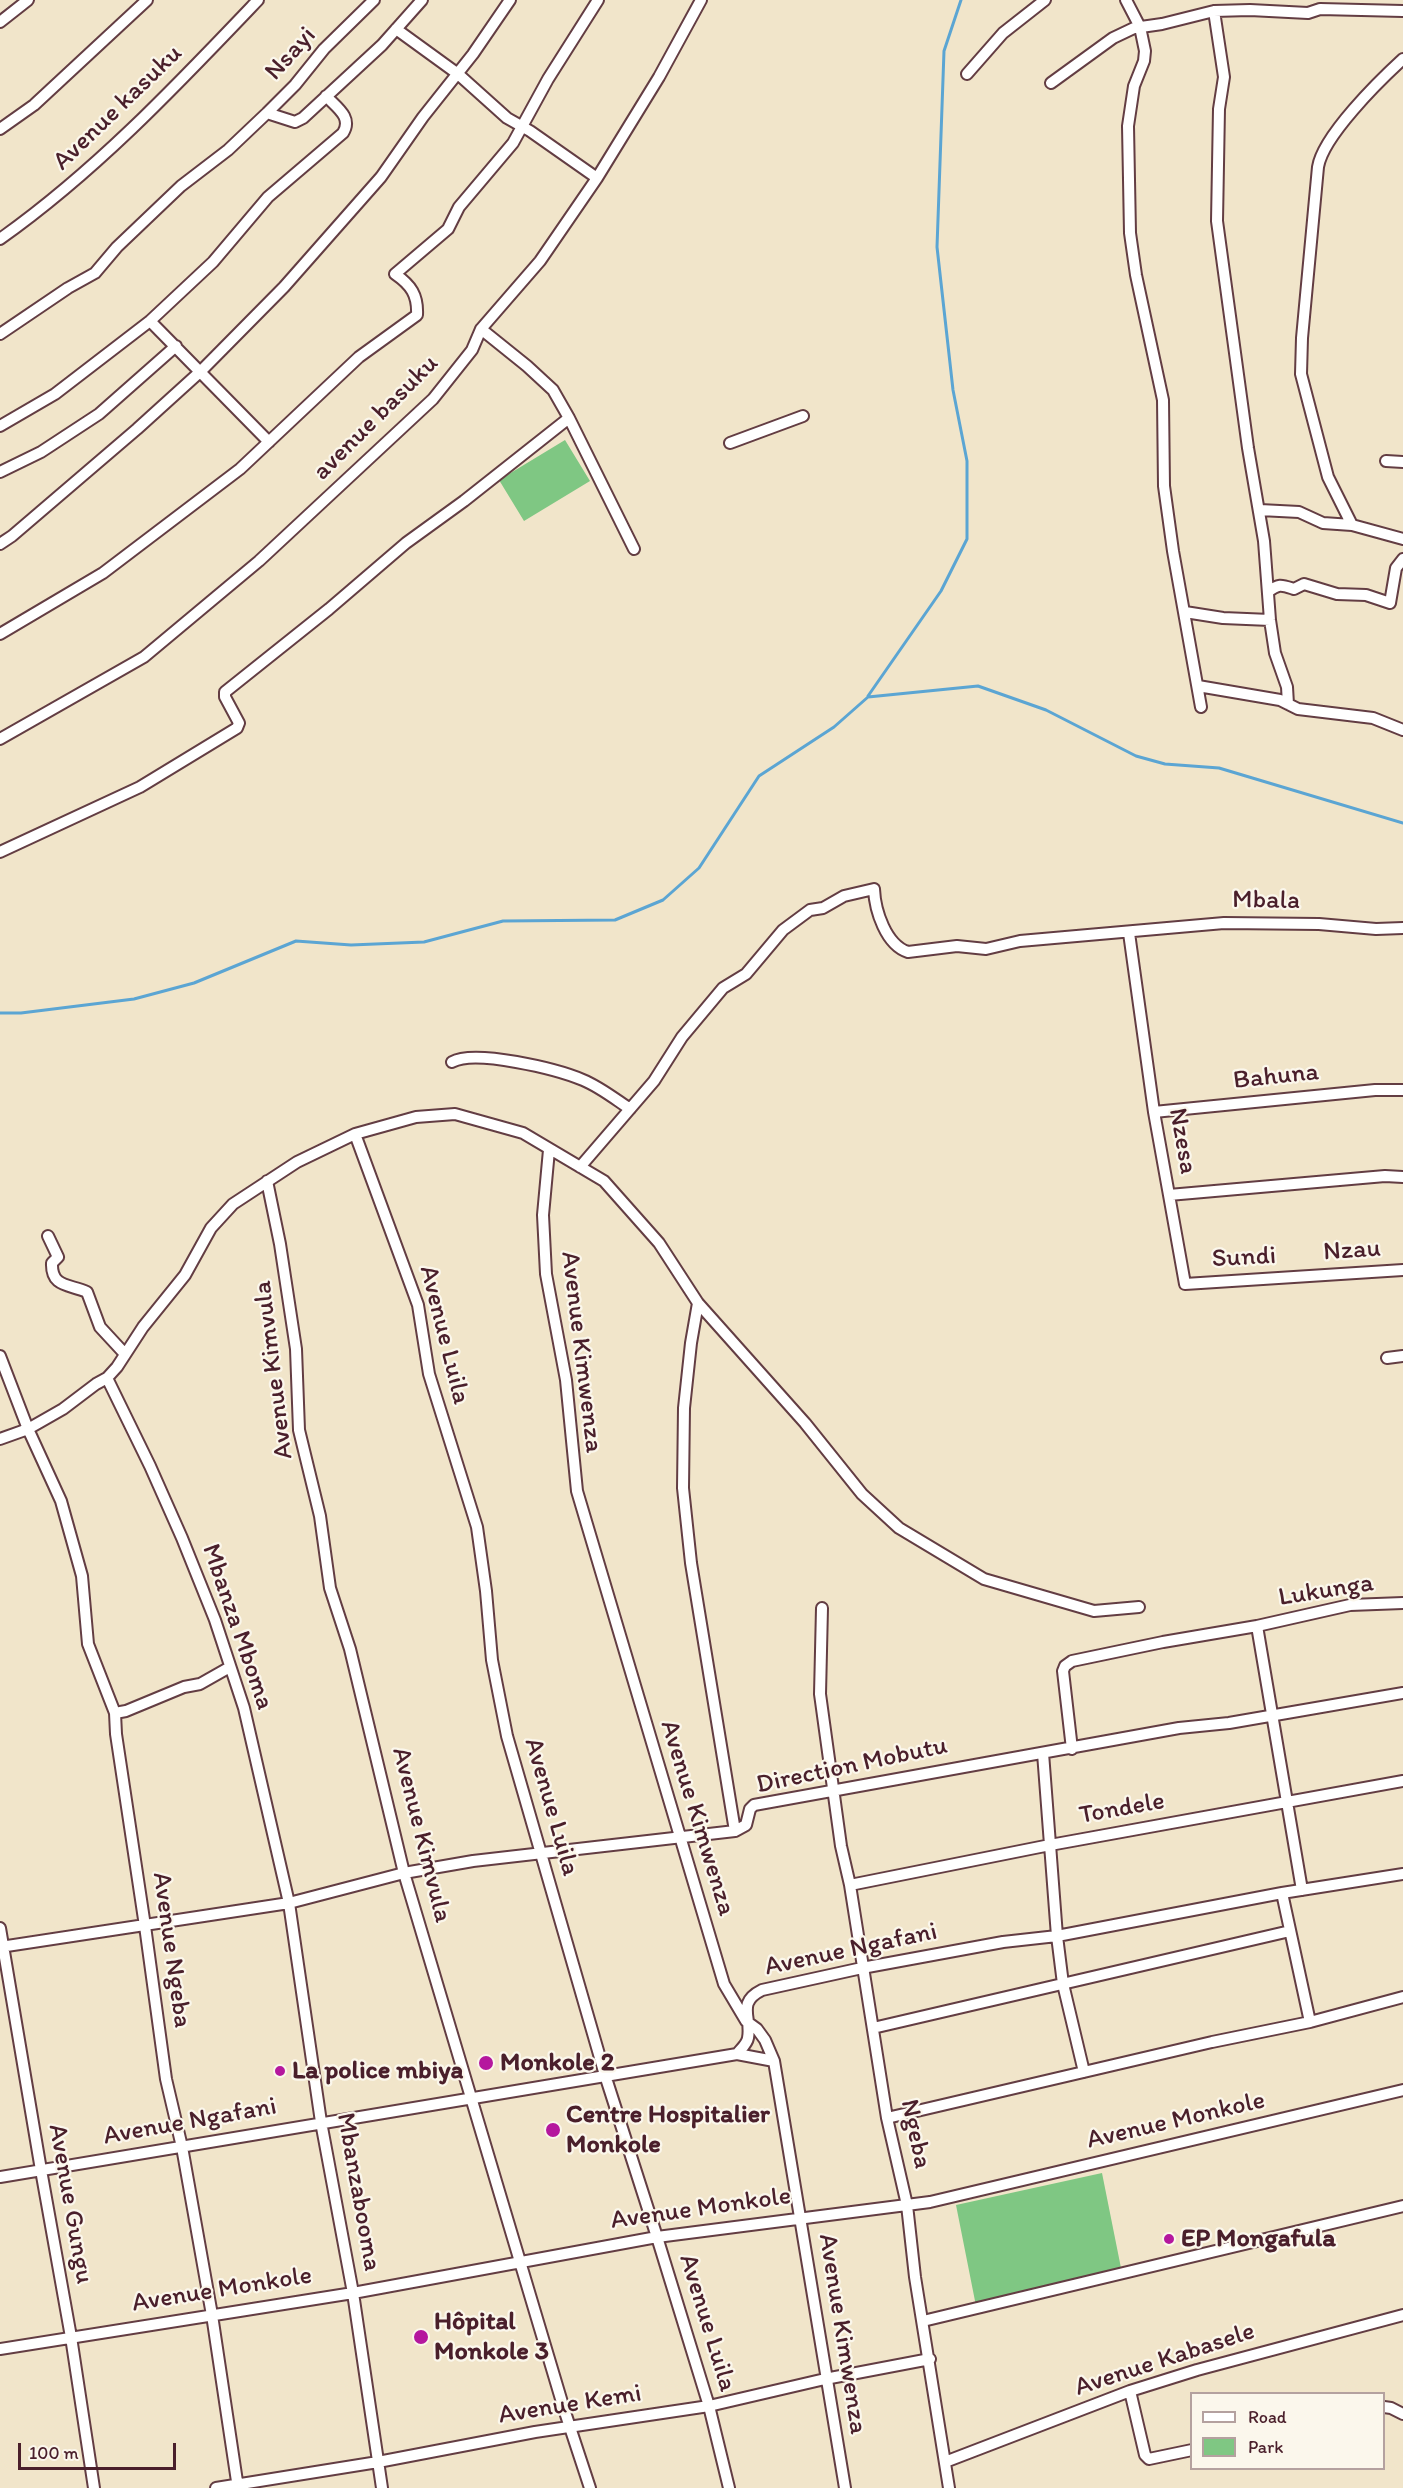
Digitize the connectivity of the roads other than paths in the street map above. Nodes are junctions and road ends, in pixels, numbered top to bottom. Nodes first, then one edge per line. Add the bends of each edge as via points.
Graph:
1 (28, 0) edge
2 (147, 0) edge
3 (258, 0) edge
4 (374, 0) edge
5 (422, 0) edge
6 (510, 0) edge
7 (598, 0) edge
8 (701, 0) edge
9 (1045, 0) edge
10 (1126, 0) edge
11 (1214, 11) junction
12 (1403, 11) edge
13 (0, 22) edge
14 (1140, 27) junction
15 (396, 29) junction
16 (1403, 59) edge
17 (458, 74) junction
18 (967, 74) dead end
19 (1051, 83) dead end
20 (326, 96) junction
21 (267, 114) junction
22 (521, 126) junction
23 (0, 129) edge
24 (597, 178) junction
25 (0, 239) edge
26 (150, 321) junction
27 (481, 329) junction
28 (0, 334) edge
29 (176, 346) junction
30 (201, 371) junction
31 (803, 416) dead end
32 (569, 418) junction
33 (0, 426) edge
34 (269, 442) junction
35 (730, 443) dead end
36 (1386, 461) dead end
37 (1403, 462) edge
38 (0, 472) edge
39 (1260, 510) junction
40 (1352, 525) junction
41 (1403, 539) edge
42 (0, 544) edge
43 (634, 549) dead end
44 (1403, 560) edge
45 (1268, 592) junction
46 (1185, 612) junction
47 (1270, 620) junction
48 (0, 634) edge
49 (1198, 687) junction
50 (1288, 704) junction
51 (1201, 707) dead end
52 (1403, 730) edge
53 (0, 739) edge
54 (0, 852) edge
55 (1403, 928) edge
56 (1129, 933) junction
57 (452, 1062) dead end
58 (1403, 1090) edge
59 (630, 1109) junction
60 (1154, 1112) junction
61 (355, 1134) junction
62 (549, 1150) junction
63 (580, 1167) junction
64 (1403, 1177) edge
65 (267, 1181) junction
66 (1168, 1195) junction
67 (48, 1236) dead end
68 (1403, 1270) edge
69 (1305, 1277) joint
70 (698, 1303) junction
71 (125, 1354) junction
72 (0, 1356) edge
73 (1403, 1356) edge
74 (1387, 1358) dead end
75 (107, 1378) junction
76 (28, 1429) junction
77 (0, 1439) edge
78 (1403, 1603) edge
79 (822, 1608) dead end
80 (1139, 1608) dead end
81 (1257, 1626) junction
82 (230, 1667) junction
83 (1403, 1693) edge
84 (115, 1713) junction
85 (1272, 1715) junction
86 (1072, 1749) junction
87 (1043, 1753) junction
88 (1403, 1781) edge
89 (833, 1790) junction
90 (1286, 1803) junction
91 (735, 1831) junction
92 (679, 1838) junction
93 (1050, 1845) junction
94 (541, 1853) junction
95 (404, 1873) junction
96 (1403, 1874) edge
97 (850, 1886) junction
98 (1302, 1890) junction
99 (1282, 1893) junction
100 (289, 1903) junction
101 (145, 1926) junction
102 (0, 1928) edge
103 (1290, 1931) junction
104 (1057, 1936) junction
105 (1, 1947) edge
106 (862, 1968) junction
107 (1064, 1984) junction
108 (1403, 1997) edge
109 (746, 2021) junction
110 (1310, 2022) junction
111 (873, 2028) junction
112 (737, 2054) junction
113 (774, 2061) junction
114 (1084, 2072) junction
115 (605, 2075) junction
116 (1403, 2090) edge
117 (472, 2098) junction
118 (887, 2118) junction
119 (321, 2122) junction
120 (182, 2147) junction
121 (40, 2170) junction
122 (0, 2177) edge
123 (907, 2205) junction
124 (1403, 2206) edge
125 (800, 2217) junction
126 (657, 2237) junction
127 (521, 2260) junction
128 (353, 2292) junction
129 (212, 2315) junction
130 (1403, 2315) edge
131 (923, 2321) junction
132 (71, 2337) junction
133 (0, 2349) edge
134 (930, 2359) junction
135 (825, 2379) junction
136 (1130, 2391) junction
137 (709, 2406) junction
138 (1385, 2408) edge
139 (1403, 2414) edge
140 (571, 2426) junction
141 (1190, 2450) edge
142 (945, 2462) junction
143 (378, 2463) junction
144 (238, 2486) edge
145 (94, 2488) edge
146 (216, 2488) edge
147 (382, 2488) edge
148 (590, 2488) edge
149 (729, 2488) edge
150 (845, 2488) edge
151 (949, 2488) edge

1 - 13 street
2 - 23 street via 34,105
3 - 25 street, Avenue kasuku via 107,153
4 - 21 street, Nsayi via 324,48
5 - 15 street
6 - 17 street
7 - 22 street
8 - 24 street, avenue basuku
9 - 18 street via 1010,26
10 - 14 street
11 - 12 street
11 - 14 street
11 - 39 street via 1224,77 1217,221
14 - 19 street via 1113,38
14 - 46 street via 1144,61 1134,86 1128,126 1130,234 1163,400 1164,486
15 - 17 street
15 - 20 street
16 - 40 street via 1360,102 1323,150 1318,167 1301,374 1328,477
17 - 22 street
17 - 30 street via 381,177 284,287
20 - 21 street via 299,121
20 - 26 street via 347,121 343,133 268,197 213,262
21 - 28 street, Nsayi via 181,186 95,273
22 - 24 street
22 - 34 street via 513,143 459,207 448,229 395,274 415,294 417,315 358,357
24 - 27 street, avenue basuku via 540,261
26 - 29 street
26 - 33 street via 55,394
27 - 32 street via 553,390
27 - 53 street, avenue basuku via 472,350 433,399 258,561 144,657
29 - 30 street
29 - 38 street via 99,414 41,452
30 - 34 street
30 - 42 street
31 - 35 street
32 - 43 street
32 - 54 street via 406,543 225,692 239,723 237,729 140,787
34 - 48 street via 240,469 109,569
36 - 37 street
39 - 40 street via 1299,512 1323,523
39 - 45 street
40 - 41 street
44 - 45 street via 1396,568 1390,603 1304,584 1294,589 1279,585
45 - 47 street
46 - 47 street
46 - 49 street
47 - 50 street
49 - 50 street
49 - 51 street
50 - 52 street via 1298,709 1373,718
55 - 56 street, Mbala via 1224,923
56 - 59 street, Mbala via 1020,941 986,949 957,946 908,952 890,938 876,905 874,889 844,896 804,913 783,930 746,974 723,988
56 - 60 street, Nzesa
57 - 59 street via 465,1057 494,1059 554,1071 598,1087
58 - 60 street, Bahuna
59 - 63 street
60 - 66 street, Nzesa
61 - 62 street via 416,1117 455,1114 523,1133
61 - 65 street
61 - 94 street, Avenue Luila via 418,1305 429,1374 477,1527 492,1660 507,1736
62 - 63 street
62 - 92 street, Avenue Kimwenza via 543,1215 546,1274 566,1380 576,1491
63 - 70 street via 604,1181 652,1235
64 - 66 street, Nzesa
65 - 71 street via 233,1204 211,1228 185,1275
65 - 95 street, Avenue Kimvula via 296,1349 299,1430 320,1516 330,1588 350,1649
66 - 69 street, Sundi via 1185,1284
67 - 71 street via 58,1257 52,1263 52,1273 58,1282 87,1292 100,1327
68 - 69 street, Nzau
70 - 80 street via 805,1423 862,1494 899,1528 984,1579 1094,1611
70 - 91 street via 684,1408 683,1488 691,1563
71 - 75 street
72 - 76 street, Avenue Ngeba
73 - 74 street
75 - 76 street
75 - 82 street, Mbanza Mboma via 182,1538
76 - 77 street
76 - 84 street, Avenue Ngeba via 61,1501 82,1576 88,1644
78 - 81 street, Lukunga via 1350,1605
79 - 89 street, Ngeba via 820,1694
81 - 85 street
81 - 86 street, Lukunga via 1072,1661 1063,1671
82 - 84 street via 200,1684
82 - 100 street, Mbanza Mboma via 244,1708
83 - 85 street, Direction Mobutu
84 - 101 street, Avenue Ngeba
85 - 86 street, Direction Mobutu
85 - 90 street
86 - 87 street, Direction Mobutu
87 - 89 street, Direction Mobutu
87 - 93 street
88 - 90 street, Tondele
89 - 91 street, Direction Mobutu via 754,1805 749,1822
89 - 97 street, Ngeba
90 - 93 street, Tondele
90 - 98 street
91 - 92 street
92 - 94 street
92 - 109 street, Avenue Kimwenza via 724,1984
93 - 97 street, Tondele
93 - 104 street
94 - 95 street
94 - 115 street, Avenue Luila
95 - 100 street
95 - 117 street, Avenue Kimvula
96 - 98 street, Avenue Ngafani
97 - 106 street, Ngeba
98 - 99 street, Avenue Ngafani
99 - 103 street
99 - 104 street, Avenue Ngafani
100 - 101 street
100 - 119 street, Mbanzabooma
101 - 105 street
101 - 120 street, Avenue Ngeba via 166,2079
102 - 105 street, Avenue Gungu
103 - 107 street
103 - 110 street
104 - 106 street, Avenue Ngafani
104 - 107 street
105 - 121 street, Avenue Gungu
106 - 109 street, Avenue Ngafani via 762,1990 747,2004
106 - 111 street, Ngeba
107 - 111 street
107 - 114 street
108 - 110 street
109 - 112 street, Avenue Ngafani via 747,2042
109 - 113 street, Avenue Kimwenza via 765,2040
110 - 114 street
111 - 118 street, Ngeba
112 - 113 street
112 - 115 street, Avenue Ngafani
113 - 125 street, Avenue Kimwenza
114 - 118 street
115 - 117 street, Avenue Ngafani
115 - 126 street, Avenue Luila
116 - 123 street, Avenue Monkole
117 - 119 street, Avenue Ngafani
117 - 127 street, Avenue Kimvula
118 - 123 street, Ngeba
119 - 120 street, Avenue Ngafani
119 - 128 street, Mbanzabooma
120 - 121 street, Avenue Ngafani
120 - 129 street, Avenue Ngeba
121 - 122 street, Avenue Ngafani
121 - 132 street, Avenue Gungu
123 - 125 street, Avenue Monkole
123 - 131 street, Ngeba
124 - 131 street
125 - 126 street, Avenue Monkole
125 - 135 street, Avenue Kimwenza
126 - 127 street, Avenue Monkole
126 - 137 street, Avenue Luila
127 - 128 street, Avenue Monkole
127 - 140 street, Avenue Kimvula
128 - 129 street, Avenue Monkole
128 - 143 street, Mbanzabooma
129 - 132 street, Avenue Monkole
129 - 144 street, Avenue Ngeba
130 - 136 street, Avenue Kabasele
131 - 134 street, Ngeba
132 - 133 street, Avenue Monkole
132 - 145 street, Avenue Gungu
134 - 135 street, Avenue Kemi
134 - 142 street, Ngeba
135 - 137 street, Avenue Kemi
135 - 150 street, Avenue Kimwenza
136 - 141 street via 1145,2456 1149,2459
136 - 142 street, Avenue Kabasele
137 - 140 street, Avenue Kemi
137 - 149 street, Avenue Luila
138 - 139 street
140 - 143 street, Avenue Kemi
140 - 148 street, Avenue Kimvula
142 - 151 street, Ngeba
143 - 144 street, Avenue Kemi
143 - 147 street, Mbanzabooma
144 - 146 street, Avenue Kemi

